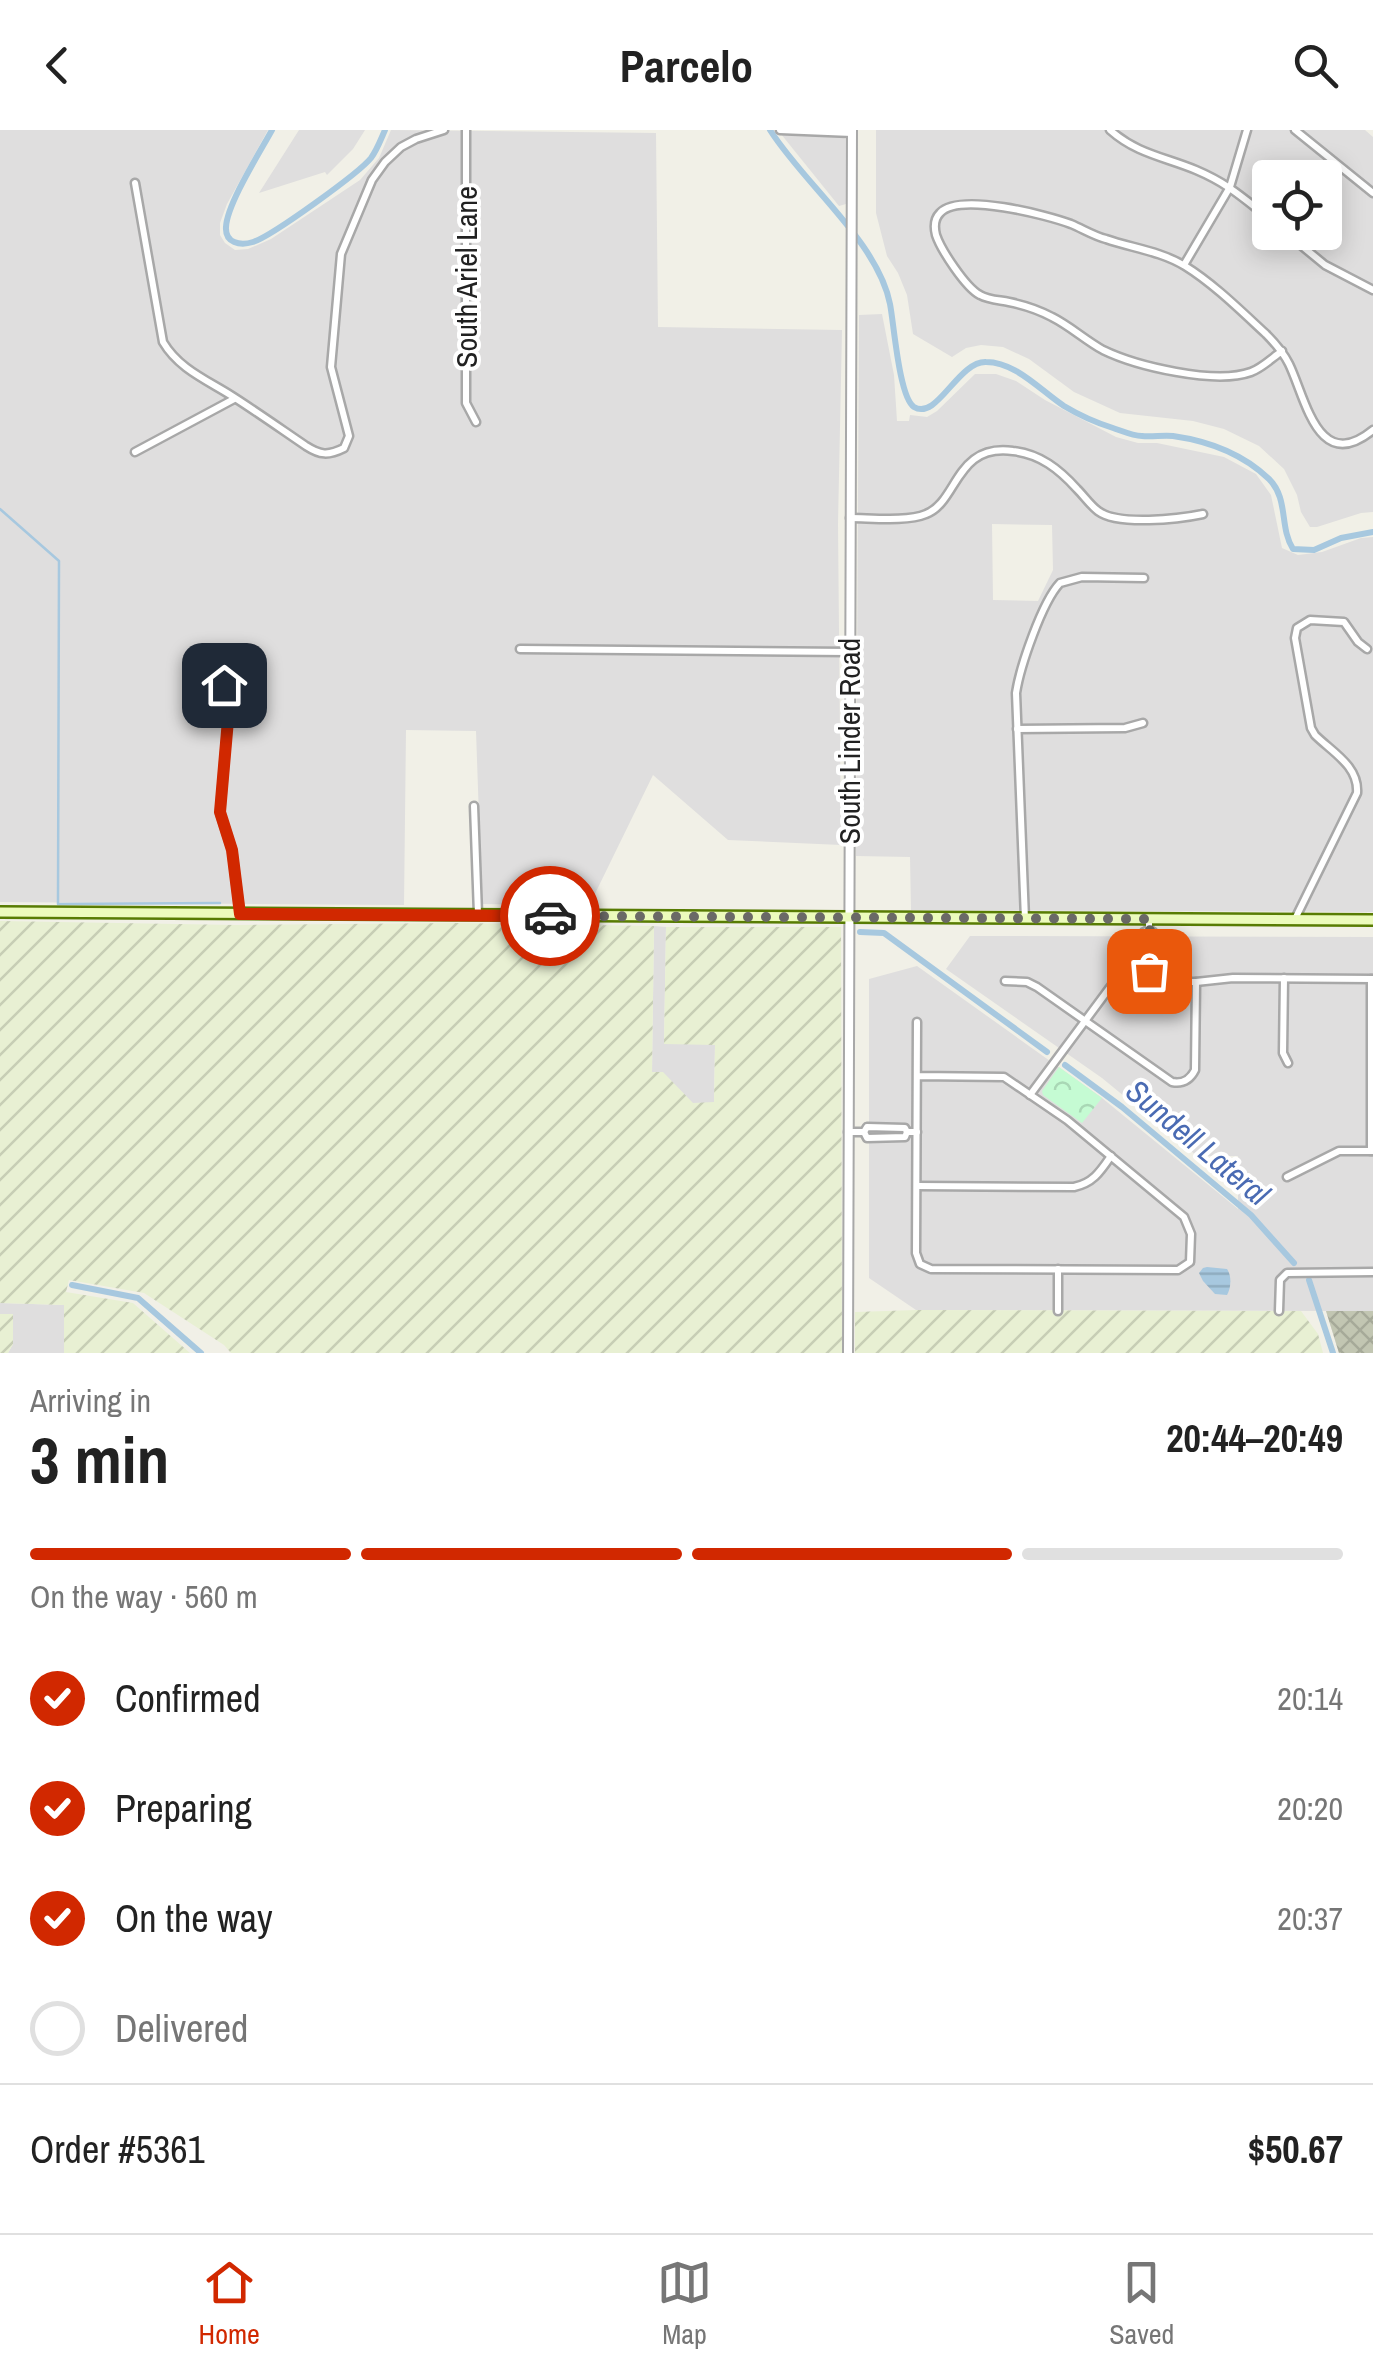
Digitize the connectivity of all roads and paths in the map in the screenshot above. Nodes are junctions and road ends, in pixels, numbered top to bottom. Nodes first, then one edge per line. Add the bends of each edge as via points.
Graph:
1 (444, 130) edge
2 (466, 130) edge
3 (780, 130) edge
4 (1110, 130) edge
5 (1247, 130) edge
6 (1295, 130) edge
7 (852, 131) edge
8 (135, 183) dead end
9 (1230, 186) junction
10 (1373, 192) edge
11 (1252, 204) edge
12 (1307, 250) edge
13 (1184, 265) junction
14 (1373, 290) edge
15 (1282, 351) junction
16 (236, 398) junction
17 (476, 422) dead end
18 (1373, 430) edge
19 (135, 452) dead end
20 (1203, 514) dead end
21 (850, 518) junction
22 (1144, 578) dead end
23 (520, 649) dead end
24 (1367, 649) dead end
25 (218, 650) dead end
26 (849, 652) junction
27 (1143, 723) dead end
28 (1017, 729) junction
29 (474, 806) dead end
30 (0, 912) edge
31 (240, 914) junction
32 (478, 916) junction
33 (849, 918) junction
34 (1024, 919) junction
35 (1294, 920) junction
36 (1373, 920) edge
37 (1149, 925) junction
38 (1284, 978) junction
39 (1372, 979) edge
40 (1005, 980) dead end
41 (1149, 982) junction
42 (1196, 982) junction
43 (1084, 1020) junction
44 (917, 1022) dead end
45 (1288, 1064) dead end
46 (1372, 1068) edge
47 (917, 1076) junction
48 (1030, 1095) junction
49 (848, 1132) junction
50 (917, 1132) junction
51 (1372, 1151) edge
52 (1111, 1156) junction
53 (1287, 1177) dead end
54 (917, 1186) junction
55 (1058, 1269) junction
56 (1373, 1272) edge
57 (1058, 1311) dead end
58 (1279, 1311) dead end
59 (848, 1353) edge

1 - 16 street via 416,138 385,162 341,254 330,367 348,430 344,448 318,453
2 - 17 street, South Ariel Lane via 466,403
3 - 7 street
4 - 9 street via 1125,144
5 - 9 street
6 - 10 street
7 - 21 street, South Linder Road
8 - 16 street via 163,342 180,364
9 - 11 street
9 - 13 street
12 - 14 street
13 - 15 street
13 - 15 street via 1007,207 948,207 934,226 972,290 1042,312 1116,356 1213,375 1252,372
15 - 18 street via 1324,437 1351,443
16 - 19 street
20 - 21 street via 1105,516 1058,470 1011,450 968,463 929,514
21 - 26 street, South Linder Road
22 - 28 street via 1082,577 1053,590 1018,679
23 - 26 street
24 - 35 street via 1344,622 1310,620 1297,628 1311,728 1353,770 1358,784
25 - 31 street via 228,720 220,812
26 - 33 street, South Linder Road
27 - 28 street
28 - 34 street
29 - 32 street
30 - 31 main road
31 - 32 main road
32 - 33 main road
33 - 34 main road
33 - 49 street, South Linder Road
34 - 37 main road
35 - 36 main road
35 - 37 main road
37 - 41 street
38 - 39 street
38 - 42 street
38 - 45 street
39 - 46 street
40 - 43 street via 1027,982
41 - 42 street
41 - 43 street via 1114,982
42 - 43 street via 1195,1070 1184,1082 1172,1082
43 - 48 street
44 - 47 street
46 - 51 street
47 - 48 street via 1004,1077
47 - 50 street
48 - 52 street
49 - 50 street
49 - 59 street, South Linder Road
50 - 54 street
51 - 53 street via 1339,1151
52 - 54 street via 1087,1184
52 - 55 street via 1184,1217 1192,1258 1178,1270
54 - 55 street via 920,1264
55 - 57 street
56 - 58 street via 1292,1272 1279,1286

